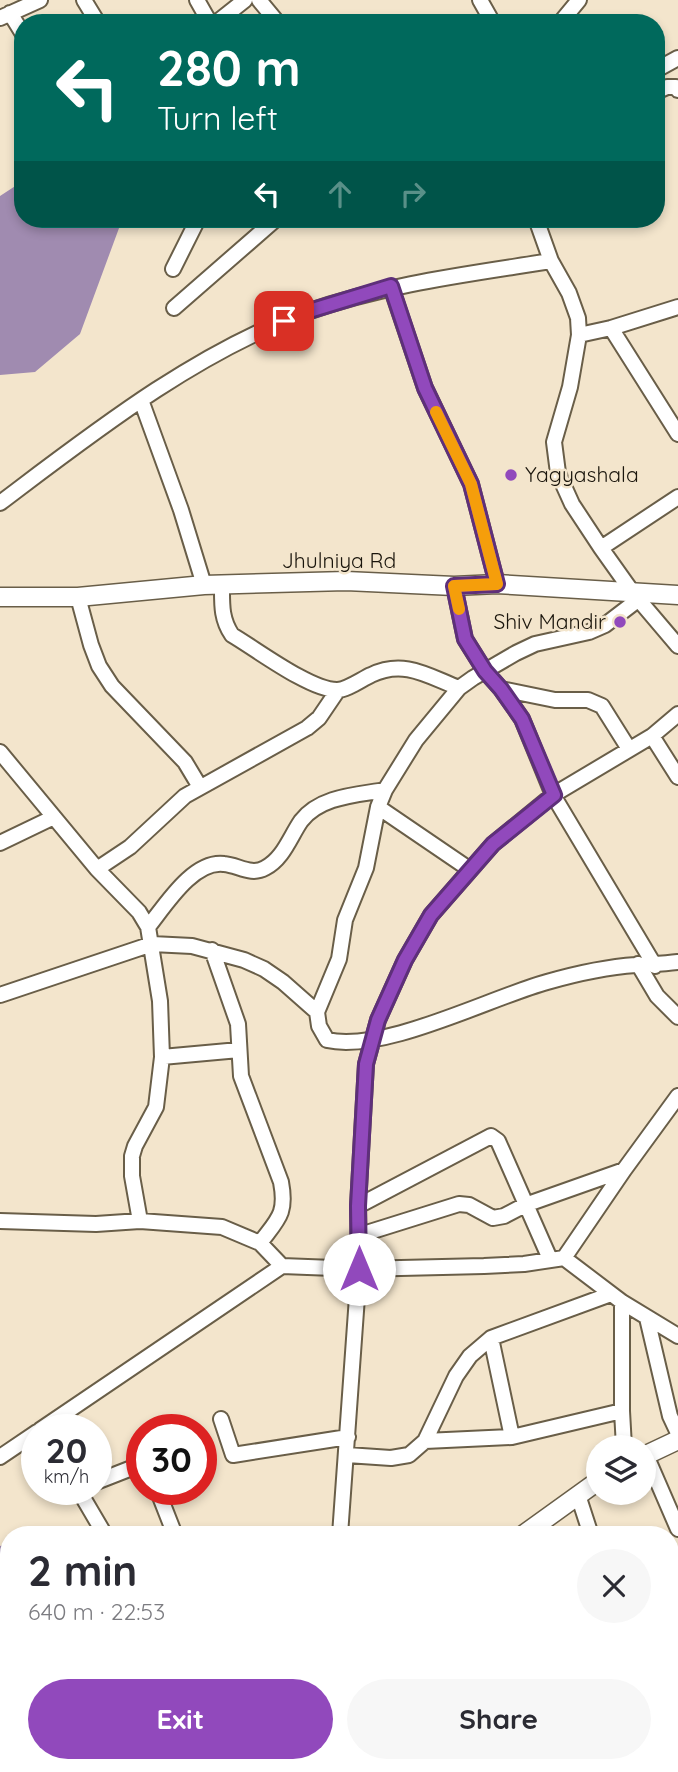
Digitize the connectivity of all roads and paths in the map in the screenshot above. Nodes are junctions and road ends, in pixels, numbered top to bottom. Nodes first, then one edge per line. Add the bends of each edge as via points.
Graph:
1 (40, 0) edge
2 (245, 0) edge
3 (227, 14) edge
4 (5, 15) edge
5 (194, 228) edge
6 (266, 228) edge
7 (539, 228) edge
8 (551, 261) junction
9 (173, 269) dead end
10 (391, 286) junction
11 (678, 307) edge
12 (174, 308) dead end
13 (611, 328) junction
14 (579, 335) junction
15 (141, 400) junction
16 (678, 434) edge
17 (678, 497) edge
18 (0, 502) edge
19 (601, 548) junction
20 (497, 584) junction
21 (213, 585) junction
22 (454, 586) junction
23 (678, 595) edge
24 (636, 596) junction
25 (0, 597) edge
26 (78, 597) junction
27 (678, 646) edge
28 (485, 671) junction
29 (459, 688) junction
30 (501, 689) junction
31 (338, 690) junction
32 (678, 714) edge
33 (652, 736) junction
34 (629, 749) junction
35 (0, 752) edge
36 (678, 777) edge
37 (200, 787) junction
38 (385, 790) junction
39 (554, 795) junction
40 (378, 807) junction
41 (54, 817) junction
42 (0, 843) edge
43 (97, 869) junction
44 (469, 869) junction
45 (148, 927) junction
46 (152, 944) junction
47 (212, 950) junction
48 (678, 962) edge
49 (638, 964) junction
50 (655, 966) junction
51 (0, 995) edge
52 (317, 1012) junction
53 (678, 1017) edge
54 (372, 1041) junction
55 (239, 1050) junction
56 (162, 1057) junction
57 (678, 1096) edge
58 (624, 1170) junction
59 (525, 1205) junction
60 (358, 1206) junction
61 (0, 1221) edge
62 (139, 1221) junction
63 (359, 1235) junction
64 (260, 1243) junction
65 (557, 1258) junction
66 (282, 1266) junction
67 (359, 1269) junction
68 (617, 1298) junction
69 (647, 1318) junction
70 (674, 1330) edge
71 (491, 1338) junction
72 (622, 1411) junction
73 (65, 1414) edge
74 (221, 1419) dead end
75 (678, 1433) edge
76 (623, 1435) edge
77 (348, 1437) junction
78 (512, 1437) junction
79 (678, 1440) edge
80 (425, 1441) junction
81 (21, 1443) edge
82 (656, 1451) edge
83 (347, 1455) junction
84 (0, 1457) edge
85 (656, 1480) edge
86 (586, 1489) edge
87 (578, 1495) junction
88 (88, 1505) edge
89 (164, 1505) edge
90 (100, 1526) edge
91 (172, 1526) edge
92 (340, 1526) edge
93 (535, 1526) edge
94 (588, 1526) edge
95 (677, 1526) edge

1 - 4 street
2 - 3 street
5 - 9 street
6 - 12 street
7 - 8 street
8 - 10 street
8 - 14 street via 569,293
10 - 15 street via 262,331
10 - 20 street via 425,388 471,484
11 - 13 street
13 - 14 street
13 - 16 street
14 - 19 street via 554,442 558,473 572,505
15 - 18 street
15 - 21 street
17 - 19 street
19 - 24 street
20 - 22 street, Jhulniya Rd
20 - 24 street, Jhulniya Rd
21 - 22 street, Jhulniya Rd via 346,581
21 - 26 street, Jhulniya Rd
21 - 31 street via 232,635 299,676
22 - 28 street via 465,639
23 - 24 street, Jhulniya Rd
24 - 27 street
24 - 28 street via 605,625 535,644
25 - 26 street, Jhulniya Rd
26 - 37 street via 99,666 112,686 185,762
28 - 29 street
28 - 30 street
29 - 31 street via 397,667
29 - 38 street via 416,740
30 - 34 street via 602,706
30 - 39 street via 522,719
31 - 37 street via 307,728
32 - 33 street
33 - 34 street
33 - 36 street
34 - 39 street
35 - 41 street
37 - 43 street
38 - 40 street
38 - 45 street via 317,807 264,869 254,872 222,863 194,871
39 - 44 street
39 - 50 street
40 - 44 street
40 - 52 street via 366,868
41 - 42 street
41 - 43 street
43 - 45 street
44 - 54 street via 417,936
45 - 46 street
46 - 47 street
46 - 51 street
46 - 56 street
47 - 52 street via 264,969
47 - 55 street via 238,1024
48 - 50 street
49 - 50 street
49 - 53 street via 657,996
49 - 54 street via 547,982
52 - 54 street via 327,1040
54 - 60 street via 366,1064
55 - 56 street
55 - 64 street via 241,1076 284,1197 281,1216
56 - 62 street via 156,1107 132,1156
57 - 58 street
58 - 59 street
58 - 65 street
59 - 60 street via 498,1142 491,1136
59 - 63 street via 493,1218 459,1204
59 - 65 street
60 - 63 street
61 - 62 street
62 - 64 street via 222,1227
63 - 67 street
64 - 66 street
65 - 67 street via 524,1264
65 - 68 street
66 - 67 street
66 - 73 street
67 - 77 street
68 - 69 street
68 - 71 street
68 - 72 street
69 - 70 street
69 - 75 street
71 - 78 street
71 - 80 street via 456,1376
72 - 76 street
72 - 78 street
74 - 77 street via 233,1455
77 - 83 street
78 - 80 street
79 - 82 street
80 - 83 street via 409,1455
81 - 84 street
83 - 92 street
85 - 95 street
86 - 87 street
87 - 93 street
87 - 94 street
88 - 90 street
89 - 91 street

